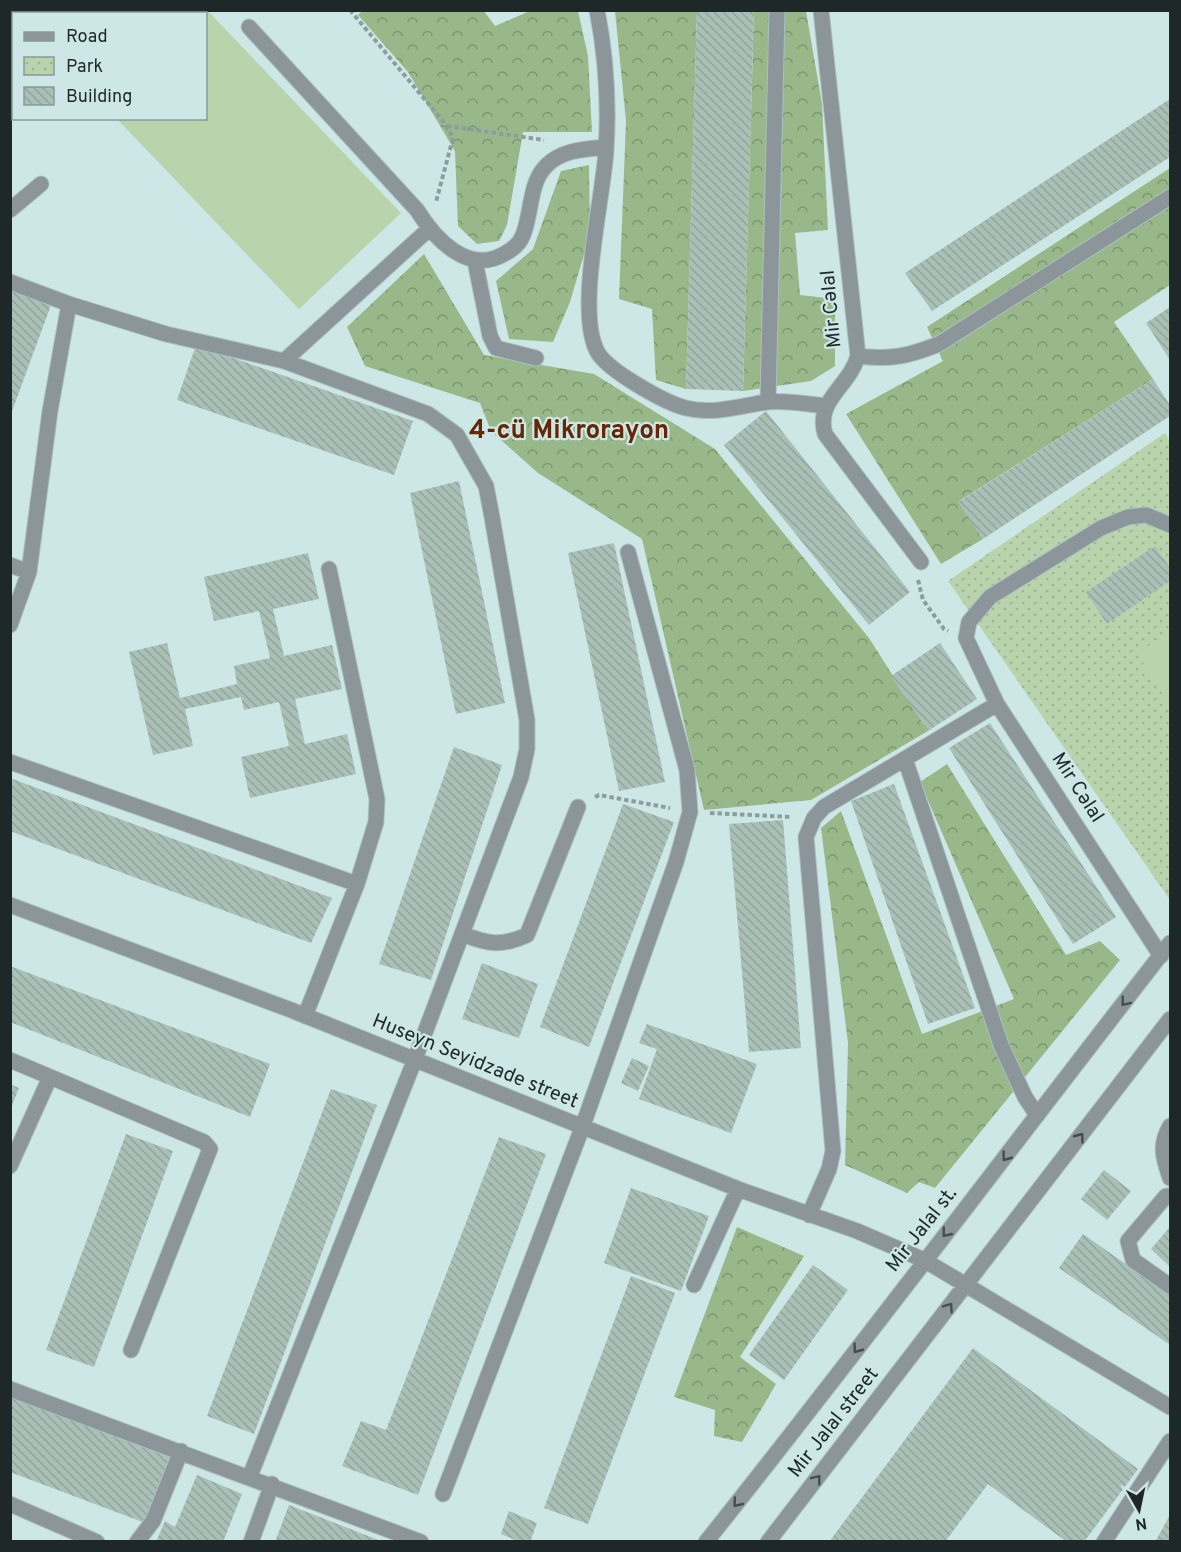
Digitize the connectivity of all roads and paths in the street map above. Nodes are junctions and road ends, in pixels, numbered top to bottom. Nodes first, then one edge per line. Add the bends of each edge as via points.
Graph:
1 (350, 10) edge
2 (597, 10) edge
3 (777, 10) edge
4 (821, 10) edge
5 (249, 27) dead end
6 (447, 126) junction
7 (606, 147) junction
8 (576, 150) junction
9 (41, 184) dead end
10 (1170, 197) edge
11 (10, 210) edge
12 (429, 229) junction
13 (476, 261) junction
14 (10, 282) edge
15 (69, 304) junction
16 (858, 356) junction
17 (536, 358) dead end
18 (284, 361) junction
19 (768, 402) junction
20 (826, 406) junction
21 (1170, 525) edge
22 (628, 552) dead end
23 (921, 561) joint
24 (10, 565) edge
25 (329, 569) dead end
26 (29, 572) junction
27 (10, 625) edge
28 (966, 638) junction
29 (997, 704) junction
30 (905, 759) junction
31 (10, 762) edge
32 (578, 807) dead end
33 (357, 884) junction
34 (10, 905) edge
35 (462, 934) junction
36 (1170, 944) edge
37 (1161, 956) junction
38 (304, 1016) junction
39 (1170, 1019) edge
40 (415, 1059) junction
41 (10, 1060) edge
42 (50, 1077) junction
43 (1037, 1115) junction
44 (1170, 1126) edge
45 (582, 1128) junction
46 (10, 1166) edge
47 (1170, 1178) edge
48 (738, 1189) junction
49 (1170, 1196) edge
50 (809, 1215) junction
51 (924, 1260) junction
52 (965, 1284) junction
53 (694, 1285) dead end
54 (1170, 1286) edge
55 (130, 1350) dead end
56 (10, 1389) edge
57 (1170, 1407) edge
58 (1170, 1441) edge
59 (181, 1451) junction
60 (250, 1476) junction
61 (273, 1484) junction
62 (443, 1494) dead end
63 (10, 1503) edge
64 (97, 1542) edge
65 (137, 1542) edge
66 (251, 1542) edge
67 (421, 1542) edge
68 (706, 1542) edge
69 (768, 1542) edge
70 (1104, 1542) edge

1 - 6 path
2 - 7 street via 606,83
3 - 19 street
4 - 16 street, Mir Cəlal
5 - 12 street via 417,210
6 - 8 path via 538,139
6 - 12 path via 453,138
7 - 8 street
7 - 19 street via 589,278 593,341 598,353 615,373 684,408 717,411
8 - 13 street via 546,166 536,183 523,236 512,250 495,260
9 - 11 street
10 - 16 street via 939,345 908,357
12 - 13 street via 457,253
12 - 18 street
13 - 17 street via 490,336 496,348
14 - 15 street
15 - 18 street via 166,334
15 - 26 street
16 - 20 street, Mir Cəlal via 855,368
18 - 35 street via 428,414 457,435 486,486 527,720 527,749 521,777
19 - 20 street
20 - 23 street via 821,420 825,434
21 - 28 street via 1146,515 1128,517 1101,528 990,597 969,622
22 - 45 street via 687,770 690,812
23 - 28 path via 918,584 923,600 944,629
24 - 26 street
25 - 33 street via 377,799 376,822
26 - 27 street
28 - 29 street, Mir Cəlal
29 - 30 street
29 - 37 street, Mir Cəlal
30 - 43 street via 1001,1045
30 - 50 street via 824,807 806,837 832,1151 829,1169
31 - 33 street
32 - 35 street via 527,934 514,941 489,944
33 - 38 street
34 - 38 street, Huseyn Seyidzade street
35 - 40 street
36 - 37 street, Mir Jalal st.
37 -> 43 street, Mir Jalal st.
38 - 40 street, Huseyn Seyidzade street
52 -> 39 street
40 - 45 street, Huseyn Seyidzade street
40 - 60 street
41 - 42 street
42 - 46 street
42 - 55 street via 204,1142 210,1149
43 -> 51 street, Mir Jalal st.
44 - 47 street via 1162,1140 1162,1156
45 - 48 street, Huseyn Seyidzade street
45 - 62 street
48 - 50 street, Huseyn Seyidzade street
48 - 53 street
49 - 54 street via 1128,1241 1133,1260
50 - 51 street, Huseyn Seyidzade street
51 - 52 street, Huseyn Seyidzade street
51 -> 68 street, Mir Jalal st.
52 - 57 street, Huseyn Seyidzade street
69 -> 52 street, Mir Jalal street
56 - 59 street
58 - 70 street
59 - 60 street
59 - 65 street via 153,1521
60 - 61 street
61 - 66 street
61 - 67 street
63 - 64 street

